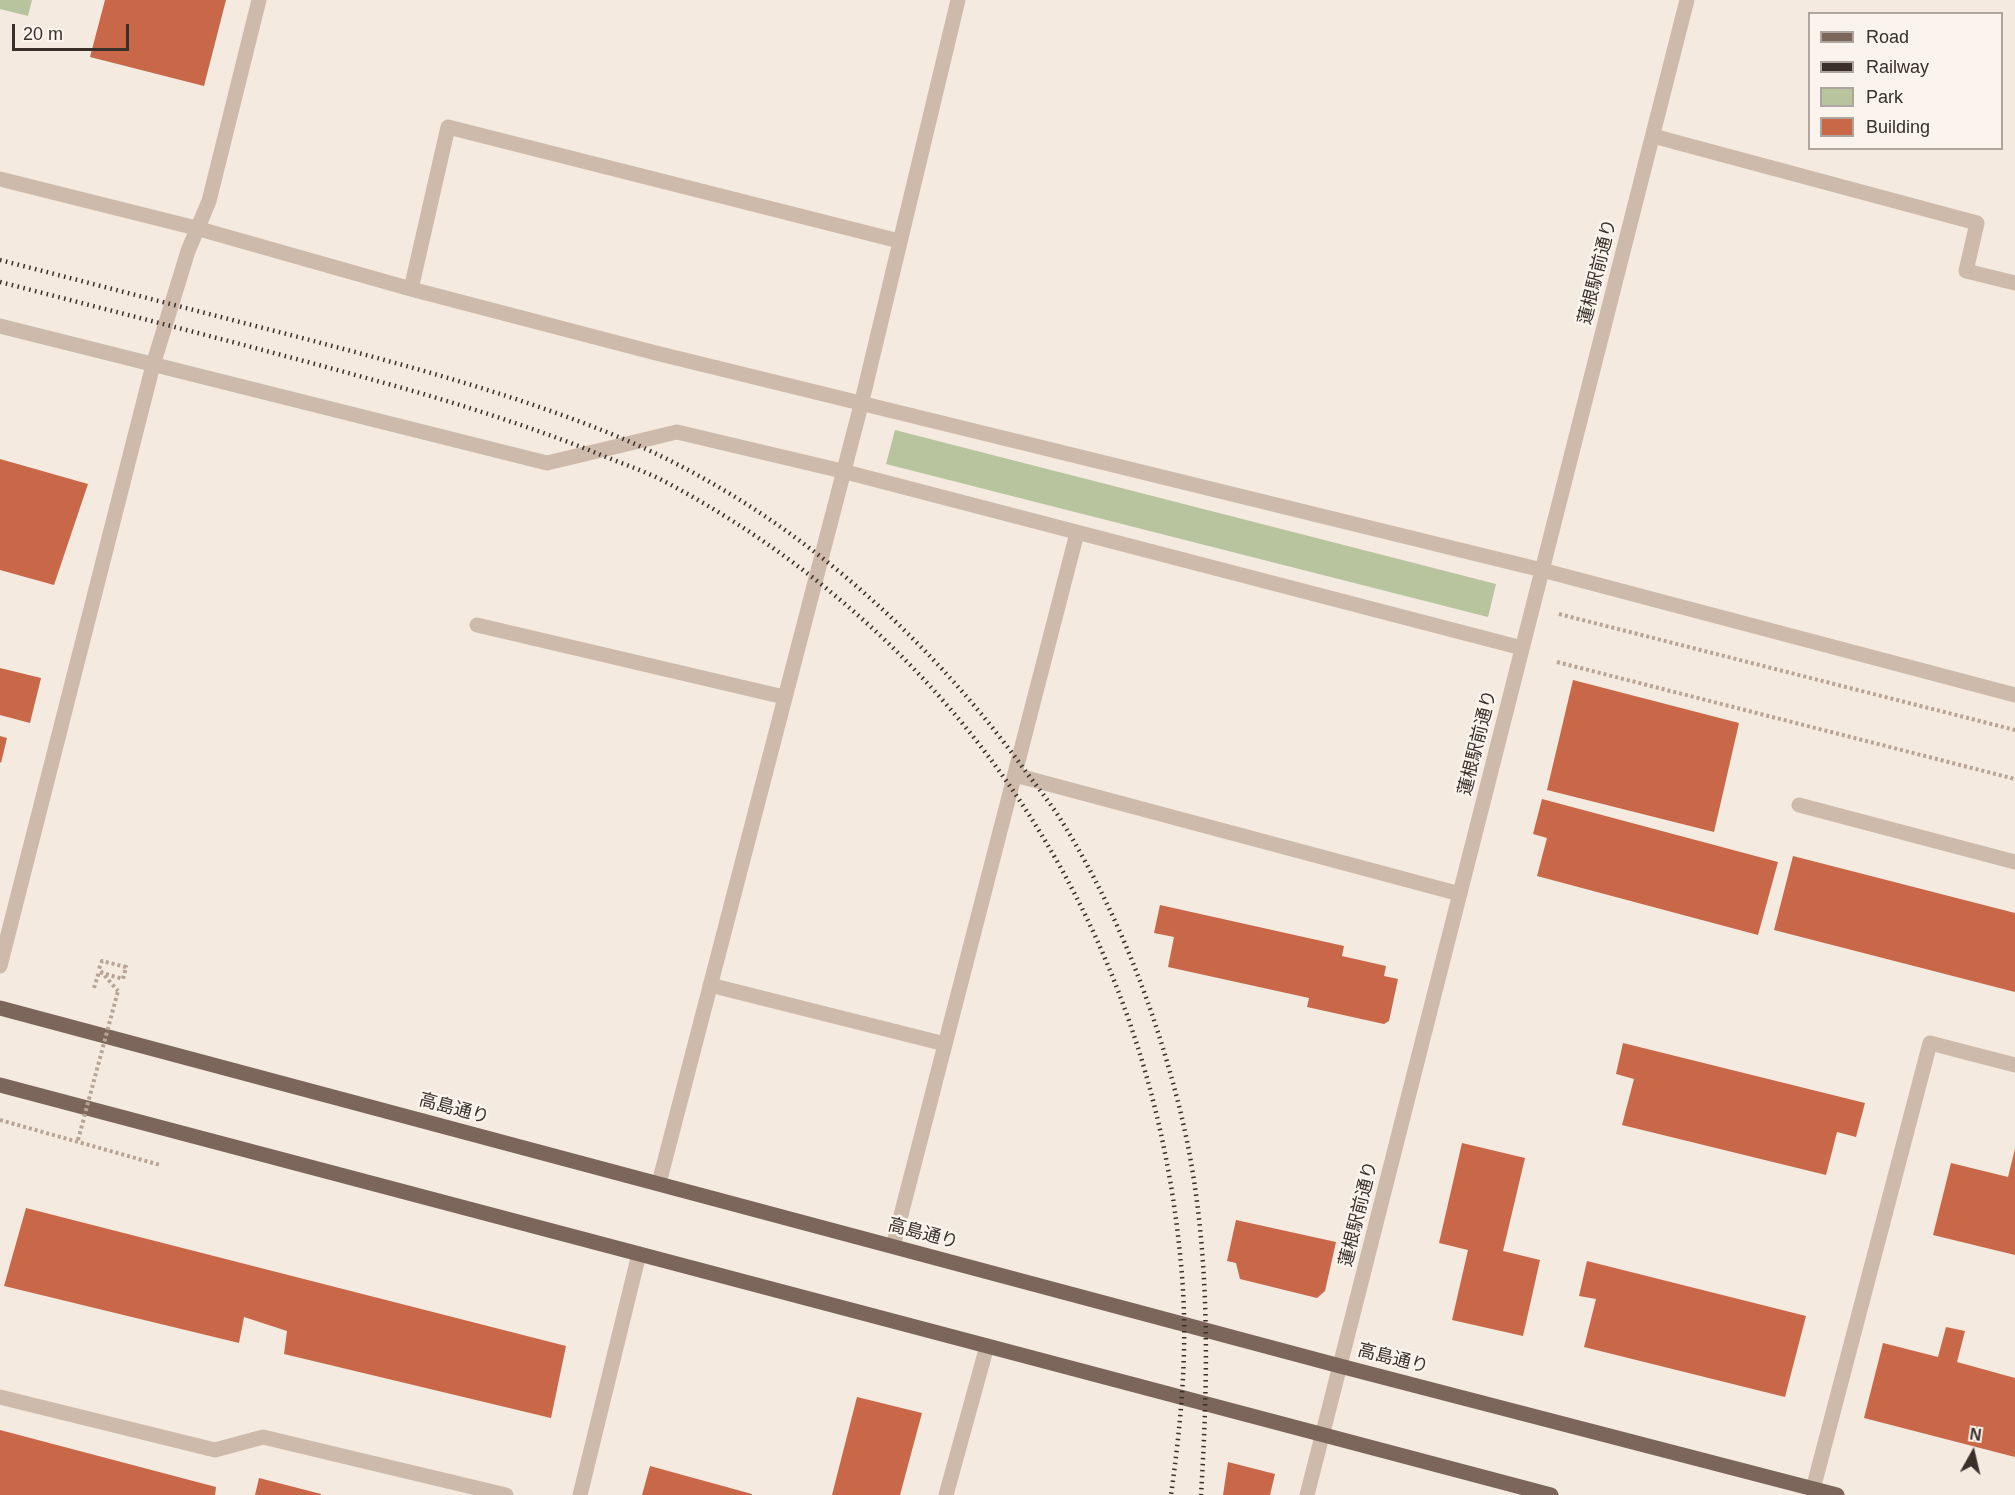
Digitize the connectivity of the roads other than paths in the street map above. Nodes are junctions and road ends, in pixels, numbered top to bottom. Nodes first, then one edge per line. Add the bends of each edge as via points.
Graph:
1 (259, 0) edge
2 (958, 0) edge
3 (1687, 0) edge
4 (1653, 136) junction
5 (0, 179) edge
6 (196, 228) junction
7 (898, 241) junction
8 (2015, 284) edge
9 (411, 289) junction
10 (0, 326) edge
11 (153, 365) junction
12 (861, 405) junction
13 (842, 471) junction
14 (1077, 533) junction
15 (1542, 570) junction
16 (477, 625) dead end
17 (1522, 648) junction
18 (2015, 695) edge
19 (784, 697) junction
20 (1015, 775) junction
21 (1799, 805) dead end
22 (2015, 862) edge
23 (1460, 894) junction
24 (0, 966) edge
25 (710, 985) junction
26 (0, 1008) edge
27 (945, 1044) junction
28 (2015, 1065) edge
29 (0, 1085) edge
30 (659, 1183) junction
31 (893, 1246) junction
32 (639, 1254) junction
33 (987, 1346) junction
34 (1340, 1366) junction
35 (0, 1397) edge
36 (1322, 1435) junction
37 (1812, 1489) junction
38 (506, 1495) edge
39 (580, 1495) edge
40 (946, 1495) edge
41 (1307, 1495) edge
42 (1551, 1495) edge
43 (1837, 1495) edge

1 - 6 street via 209,201
2 - 7 street
3 - 4 street, 蓮根駅前通り
4 - 8 street via 1977,223 1966,271
4 - 15 street, 蓮根駅前通り
5 - 6 street
6 - 9 street
6 - 11 street
7 - 9 street via 448,127
7 - 12 street
9 - 12 street
10 - 11 street
11 - 13 street via 547,463 677,432
11 - 24 street
12 - 13 street
12 - 15 street
13 - 14 street
13 - 19 street
14 - 17 street
14 - 20 street
15 - 17 street, 蓮根駅前通り
15 - 18 street
16 - 19 street
17 - 23 street, 蓮根駅前通り
19 - 25 street
20 - 23 street
20 - 27 street
21 - 22 street
23 - 34 street, 蓮根駅前通り
25 - 27 street
25 - 30 street
26 - 30 main road, 高島通り
27 - 31 street
28 - 37 street via 1930,1043
29 - 32 main road
30 - 31 main road, 高島通り
31 - 34 main road, 高島通り
32 - 33 main road
32 - 39 street
33 - 36 main road
33 - 40 street
34 - 36 street, 蓮根駅前通り
34 - 37 main road, 高島通り
35 - 38 street via 215,1450 263,1437
36 - 41 street, 蓮根駅前通り
36 - 42 main road
37 - 43 main road, 高島通り

